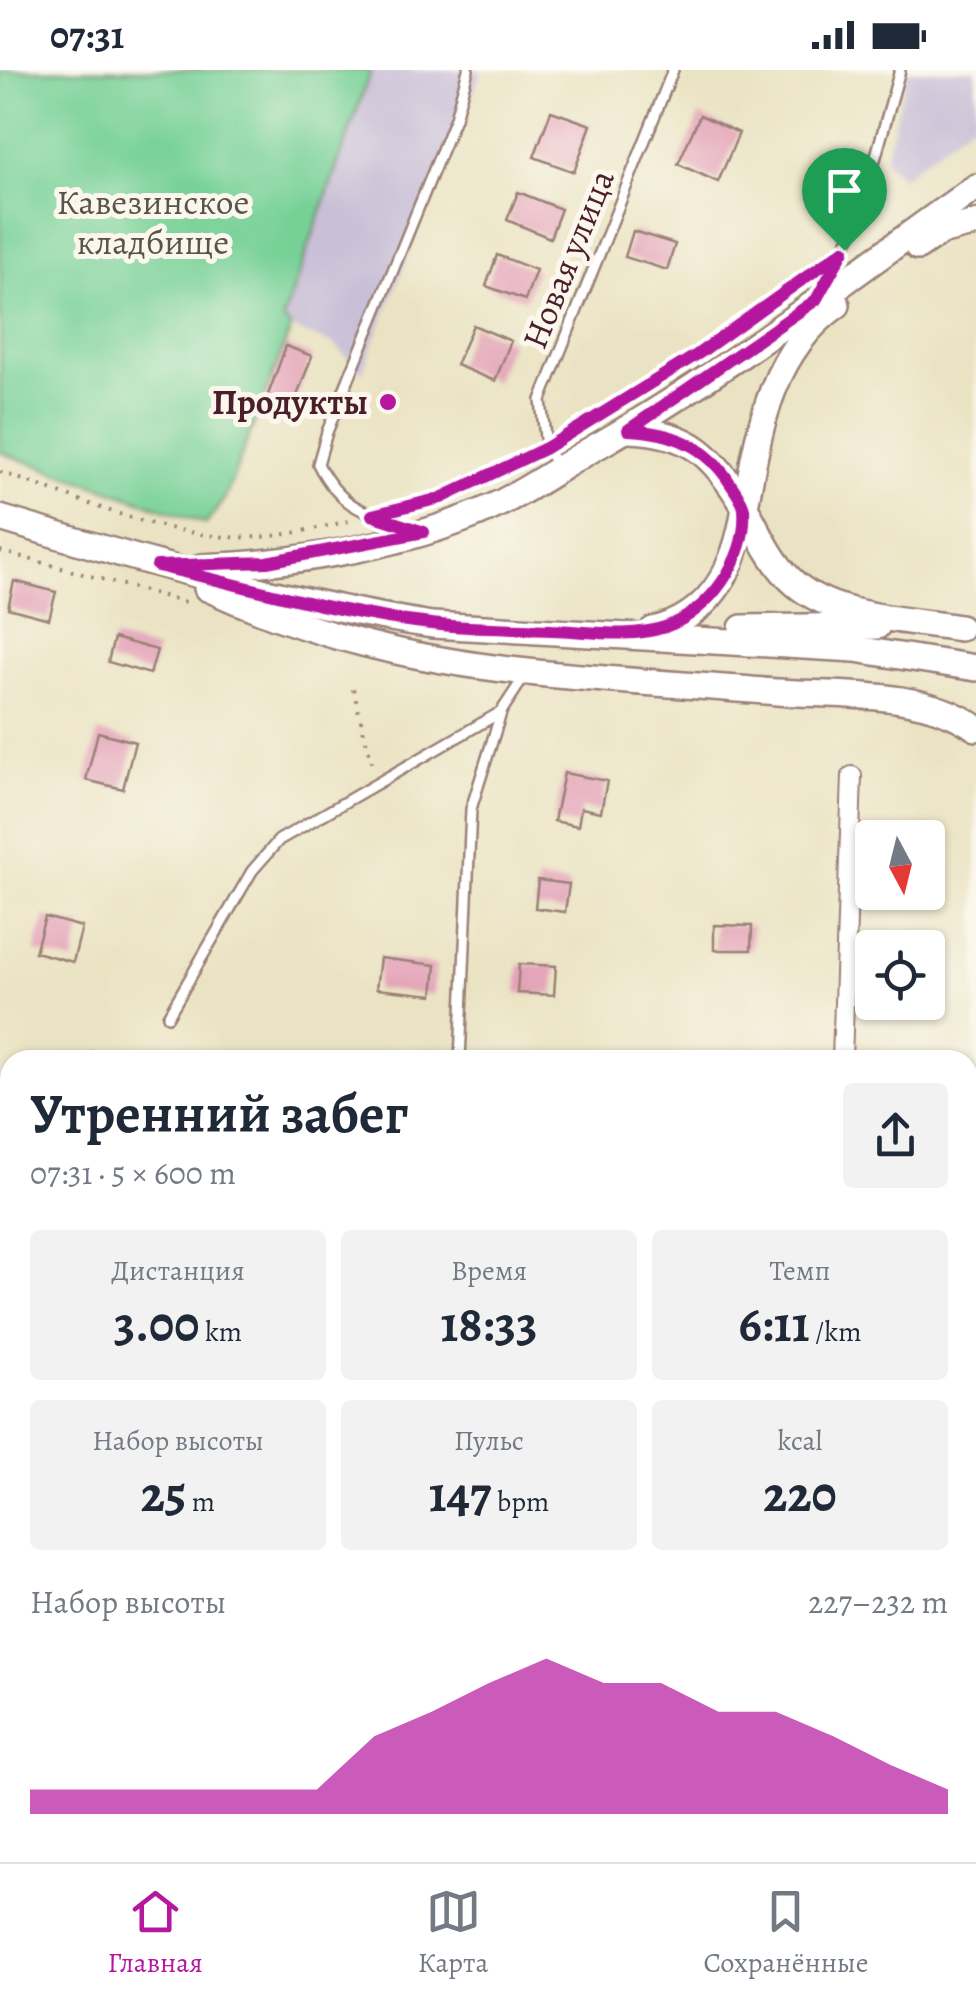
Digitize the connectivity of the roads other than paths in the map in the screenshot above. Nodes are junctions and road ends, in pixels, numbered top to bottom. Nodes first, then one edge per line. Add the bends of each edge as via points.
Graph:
1 (468, 70) edge
2 (673, 70) edge
3 (900, 70) edge
4 (976, 187) edge
5 (976, 223) edge
6 (816, 300) junction
7 (628, 430) junction
8 (553, 458) junction
9 (744, 506) junction
10 (0, 518) edge
11 (424, 532) junction
12 (157, 566) junction
13 (968, 629) edge
14 (638, 634) junction
15 (976, 668) edge
16 (528, 672) junction
17 (501, 712) junction
18 (976, 728) edge
19 (852, 776) dead end
20 (168, 1016) dead end
21 (460, 1050) edge
22 (842, 1050) edge

1 - 11 lane via 318,464 333,494
2 - 8 lane, Новая улица via 541,400
3 - 6 lane via 856,224
4 - 6 main road
5 - 9 main road via 940,232 801,336 769,397
6 - 7 main road
7 - 8 main road
7 - 9 main road via 670,434 703,452
8 - 11 main road via 496,506
9 - 13 main road via 774,560 808,593 855,610
9 - 14 main road via 734,559 713,594 681,621
10 - 12 main road
11 - 12 main road via 267,562
12 - 14 main road via 432,625
12 - 16 main road via 278,621 393,654
13 - 14 main road via 800,625
14 - 15 main road via 855,649
16 - 17 lane
16 - 18 main road via 895,700 959,715
17 - 20 lane via 279,840 252,871
17 - 21 lane via 471,808
19 - 22 street

